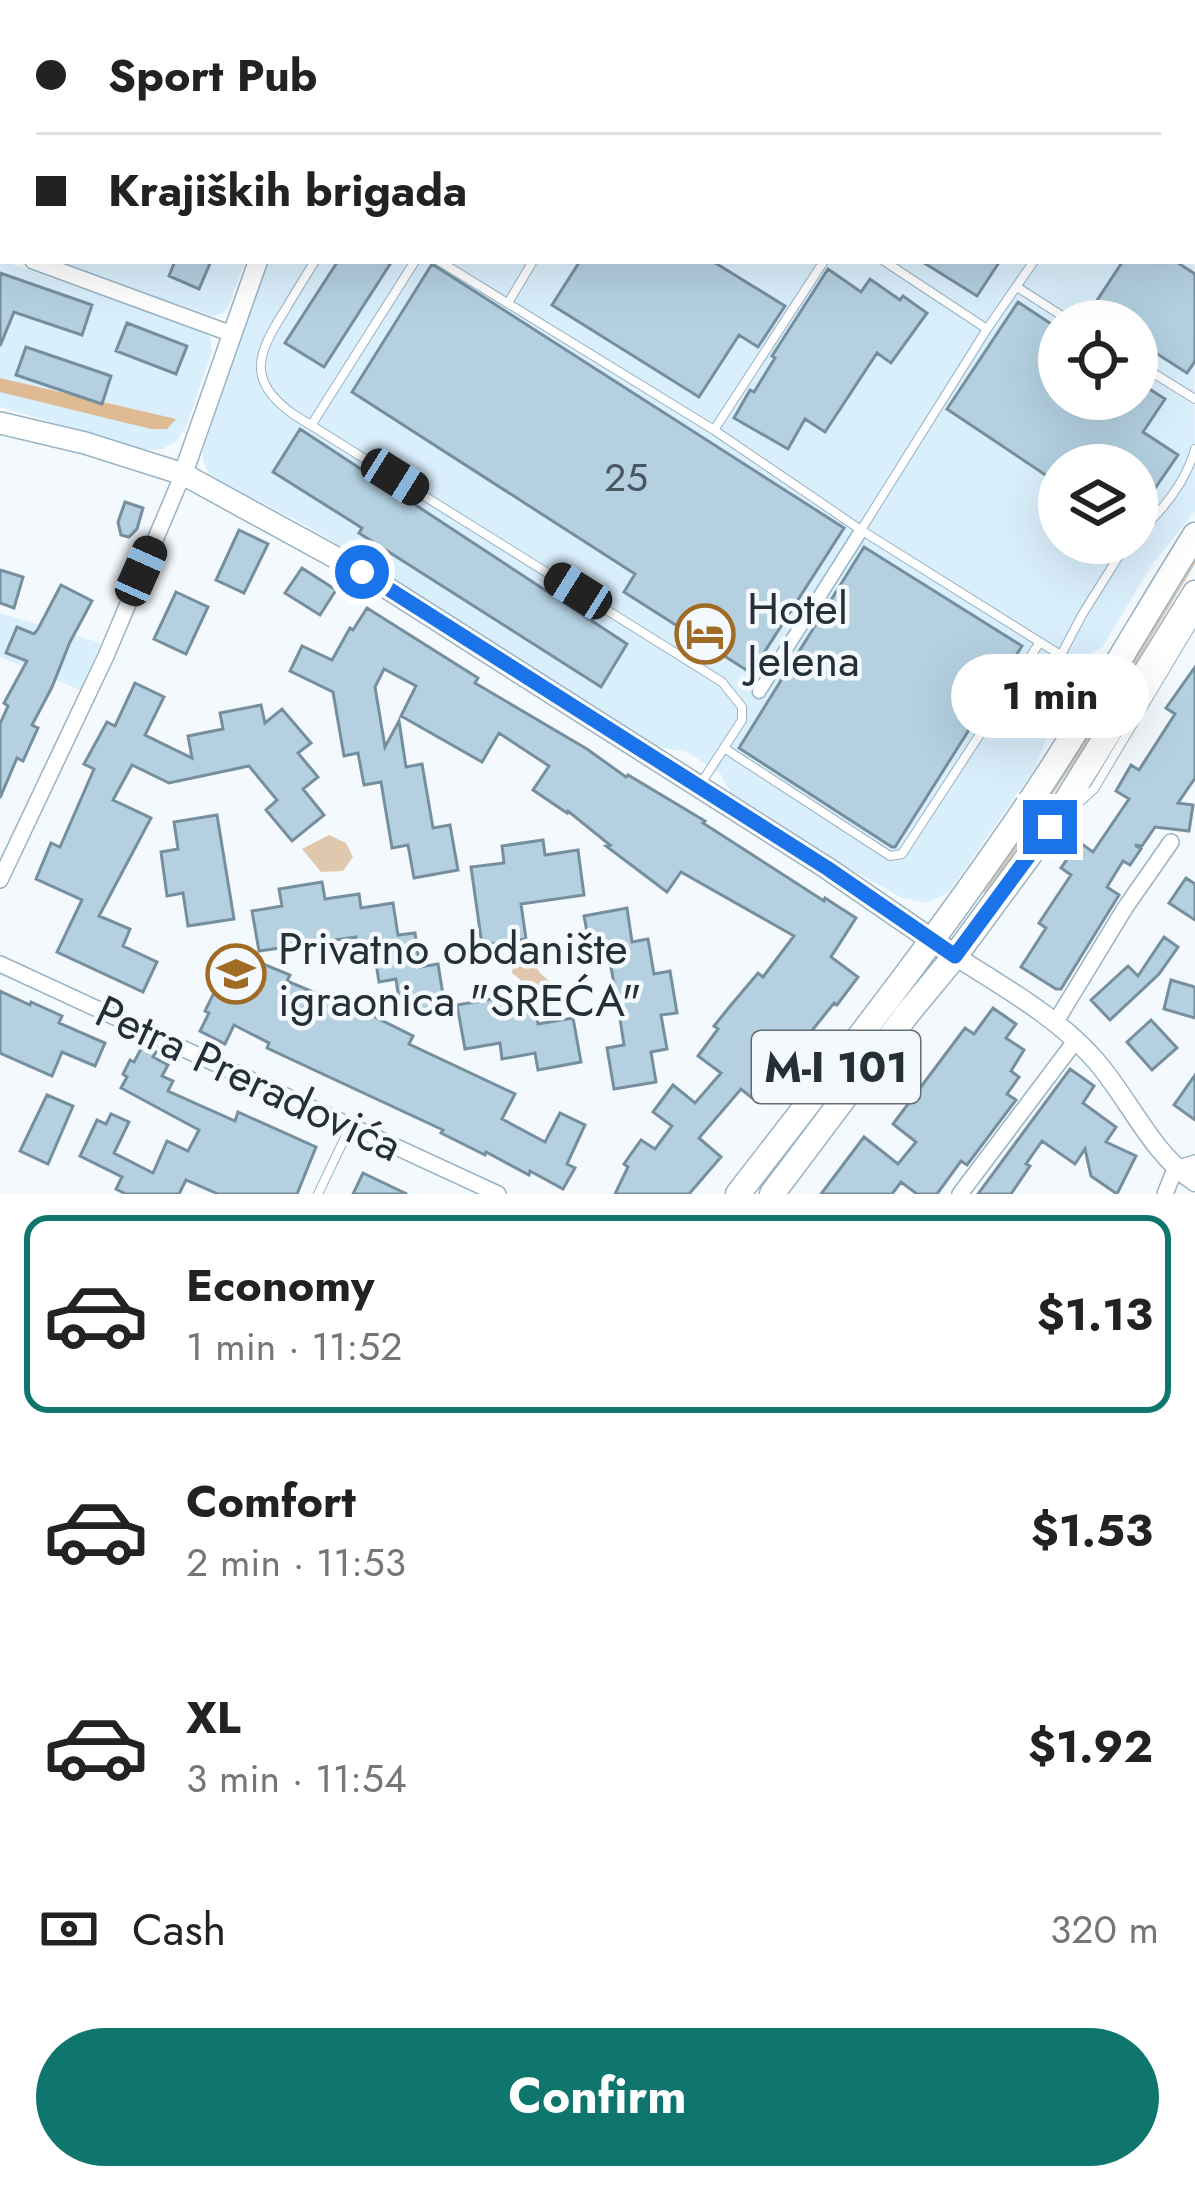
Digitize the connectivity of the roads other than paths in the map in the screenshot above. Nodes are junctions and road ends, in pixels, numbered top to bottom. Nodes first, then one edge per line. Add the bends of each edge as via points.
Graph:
1 (41, 264) edge
2 (257, 264) edge
3 (313, 264) edge
4 (414, 264) edge
5 (444, 264) edge
6 (531, 264) edge
7 (822, 264) edge
8 (889, 264) edge
9 (1032, 264) edge
10 (1017, 287) junction
11 (1038, 300) edge
12 (508, 303) junction
13 (987, 329) junction
14 (232, 334) junction
15 (1158, 376) edge
16 (1195, 399) edge
17 (0, 423) edge
18 (312, 424) junction
19 (714, 430) junction
20 (1195, 449) edge
21 (183, 474) junction
22 (1158, 512) edge
23 (860, 532) junction
24 (1195, 535) edge
25 (1114, 564) edge
26 (1195, 593) edge
27 (1195, 620) edge
28 (1040, 643) junction
29 (1061, 656) junction
30 (1105, 683) junction
31 (759, 692) dead end
32 (724, 748) junction
33 (699, 787) junction
34 (1050, 827) junction
35 (1172, 842) dead end
36 (0, 880) edge
37 (933, 940) junction
38 (955, 956) junction
39 (0, 964) edge
40 (1055, 1023) junction
41 (1076, 1040) junction
42 (351, 1124) junction
43 (1185, 1166) edge
44 (1195, 1182) edge
45 (318, 1194) edge
46 (498, 1194) edge
47 (739, 1194) edge
48 (772, 1194) edge
49 (960, 1194) edge
50 (1166, 1194) edge

1 - 14 street
2 - 14 street
3 - 18 lane via 262,347 270,394
4 - 18 lane
5 - 12 lane
6 - 12 lane
7 - 19 lane
8 - 13 lane
9 - 10 lane
10 - 11 lane
10 - 13 lane
12 - 19 lane
13 - 23 lane
14 - 21 street
15 - 16 lane
17 - 21 main road
18 - 32 lane via 722,682 742,707
19 - 23 lane
20 - 22 lane
21 - 33 main road via 362,572
21 - 36 street
23 - 28 lane
23 - 31 street
24 - 30 main road, M-I 101
25 - 29 lane
26 - 34 main road, M-I 101
27 - 34 lane via 1094,789
28 - 29 lane
28 - 32 lane via 897,857
29 - 30 lane
30 - 37 main road, M-I 101
32 - 33 lane
33 - 37 main road
34 - 38 main road, M-I 101
35 - 40 street
37 - 38 main road
37 - 47 main road, M-I 101
38 - 40 street
38 - 48 main road, M-I 101
39 - 42 street, Petra Preradovića
40 - 41 street
41 - 43 street
41 - 49 street
42 - 45 lane
42 - 46 street, Petra Preradovića
43 - 44 street
43 - 50 street

